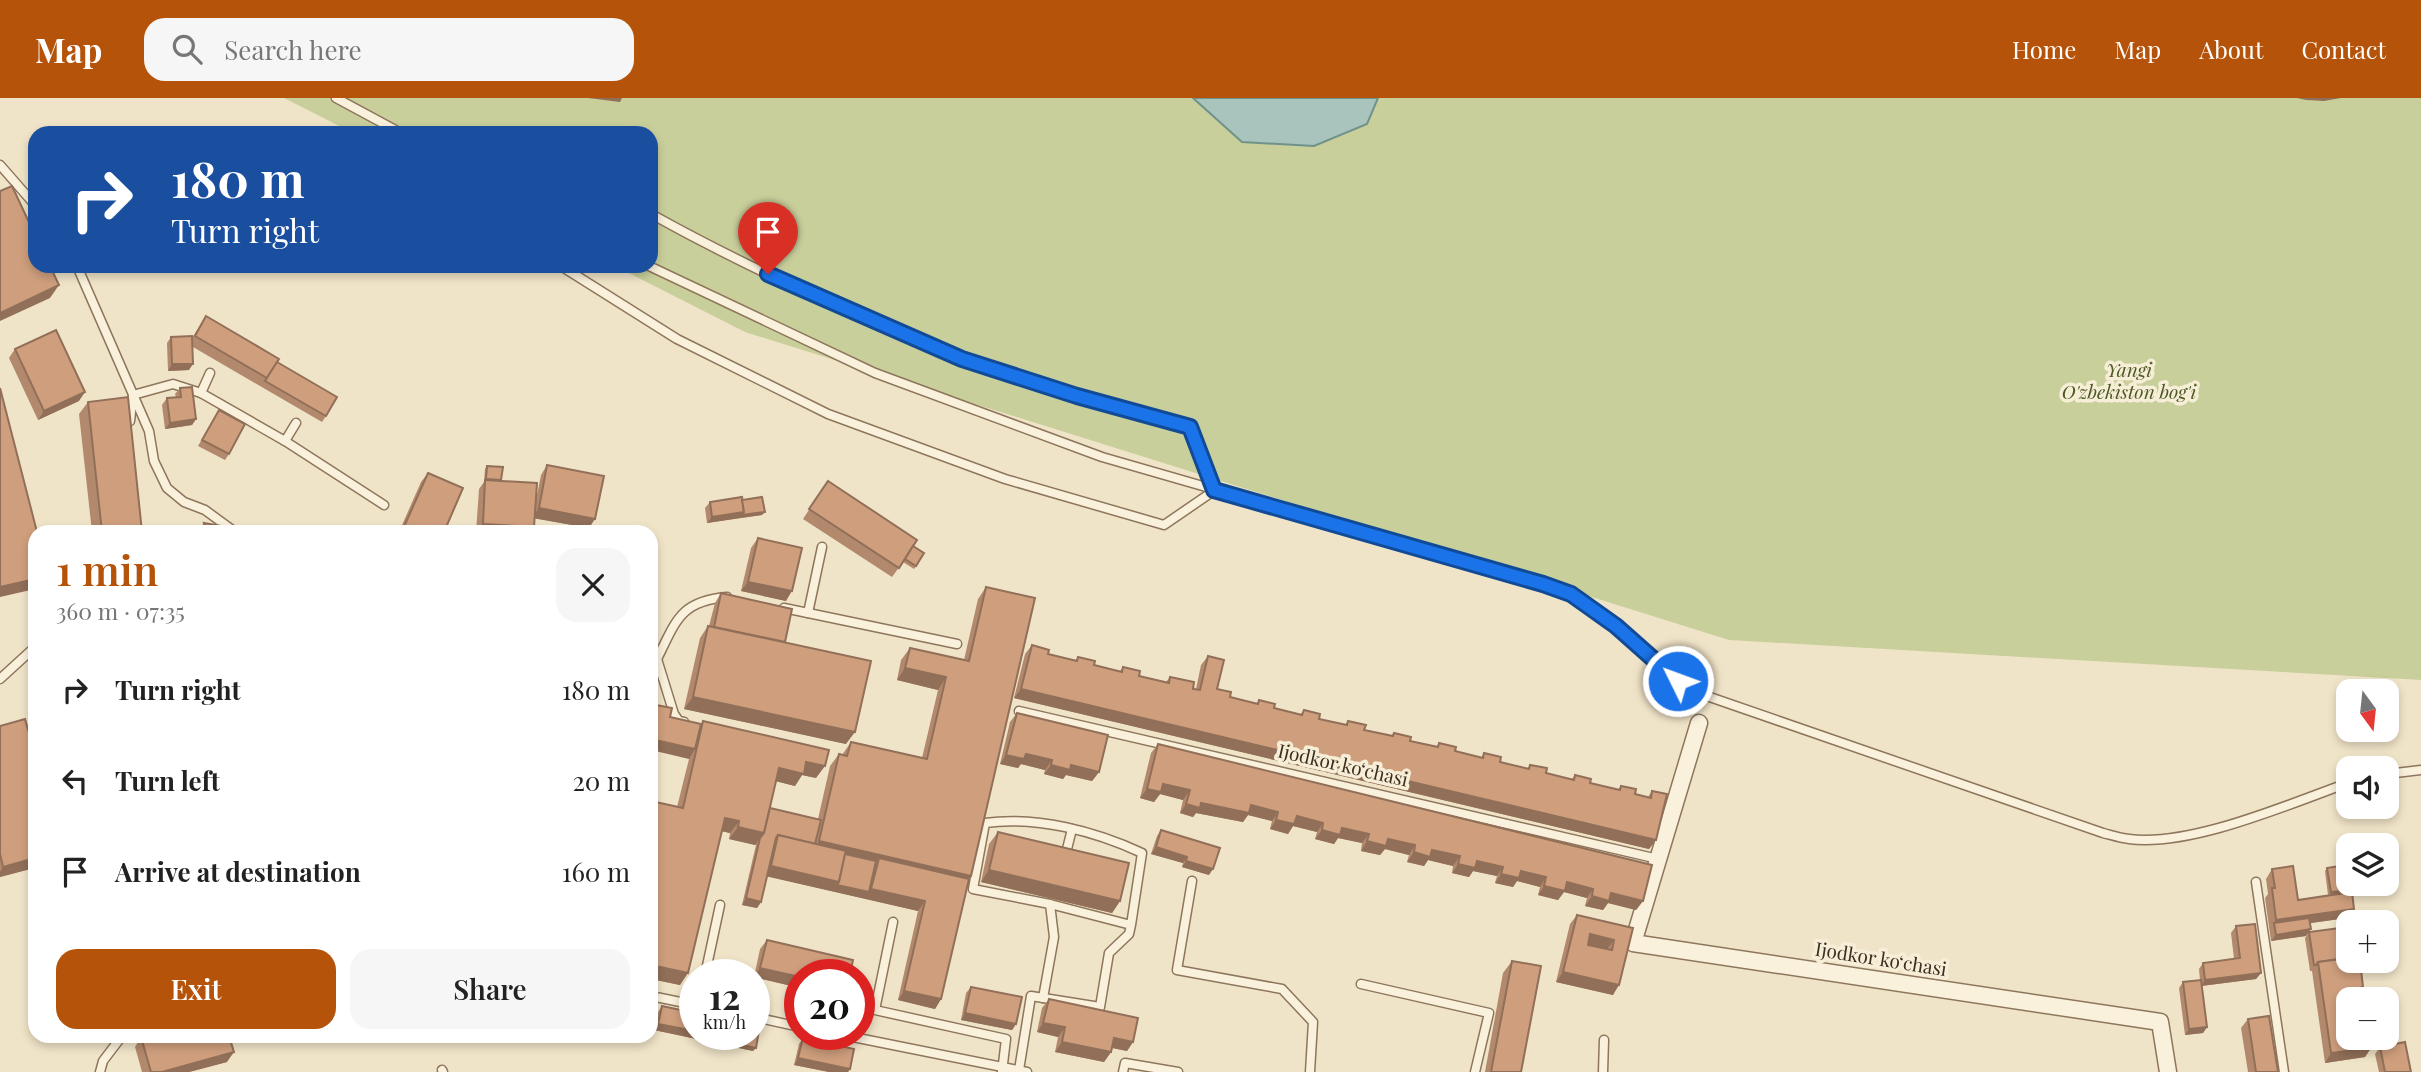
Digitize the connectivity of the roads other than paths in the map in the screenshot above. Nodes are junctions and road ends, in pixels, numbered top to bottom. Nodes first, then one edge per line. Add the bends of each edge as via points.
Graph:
1 (336, 98) edge
2 (388, 126) edge
3 (0, 165) edge
4 (28, 197) edge
5 (658, 218) edge
6 (658, 270) edge
7 (80, 273) edge
8 (572, 273) edge
9 (210, 373) dead end
10 (201, 393) junction
11 (132, 395) junction
12 (296, 423) dead end
13 (130, 426) edge
14 (285, 441) junction
15 (1214, 490) junction
16 (384, 505) dead end
17 (225, 525) edge
18 (822, 547) dead end
19 (743, 599) edge
20 (769, 605) edge
21 (808, 613) junction
22 (957, 644) dead end
23 (658, 652) edge
24 (28, 653) edge
25 (658, 669) edge
26 (0, 679) edge
27 (1019, 711) edge
28 (1699, 723) dead end
29 (692, 724) edge
30 (2421, 770) edge
31 (2399, 773) edge
32 (2336, 787) edge
33 (1072, 829) junction
34 (1067, 849) edge
35 (1658, 859) junction
36 (1192, 881) dead end
37 (2256, 882) dead end
38 (1050, 904) junction
39 (720, 905) dead end
40 (893, 922) dead end
41 (1131, 925) junction
42 (708, 959) edge
43 (1361, 984) dead end
44 (658, 997) edge
45 (1043, 998) junction
46 (679, 1002) edge
47 (1604, 1040) dead end
48 (875, 1042) edge
49 (117, 1043) edge
50 (1002, 1070) edge
51 (1023, 1071) edge
52 (100, 1072) edge
53 (1123, 1072) edge
54 (1178, 1072) edge
55 (1310, 1072) edge
56 (1475, 1072) edge
57 (1604, 1072) edge
58 (2168, 1072) edge
59 (2284, 1072) edge

1 - 2 lane
3 - 4 lane
5 - 15 lane via 719,252 962,359 1190,427
6 - 15 lane via 875,373 1102,457
7 - 11 lane
8 - 15 lane via 677,339 828,414 1005,479 1164,525
9 - 10 lane
10 - 11 lane via 173,384
10 - 14 lane
11 - 13 lane
11 - 17 lane via 167,488
12 - 14 lane
14 - 16 lane
15 - 32 lane via 1571,594 1616,626 1678,681 1701,694 2121,837 2200,833
18 - 21 lane
19 - 23 lane via 707,599 683,611
20 - 21 lane
21 - 22 lane
24 - 26 lane
25 - 29 lane via 674,714 679,721
27 - 35 lane, Ijodkor koʻchasi
28 - 35 street, Ijodkor koʻchasi
30 - 31 lane
33 - 34 lane
33 - 38 lane via 1008,820 985,823 973,889
33 - 41 lane via 1142,852
35 - 58 street, Ijodkor koʻchasi via 1633,943 2160,1022
36 - 55 lane via 1177,970 1282,989 1314,1022
37 - 59 lane
38 - 41 lane
38 - 45 lane via 1054,937
39 - 42 lane
40 - 50 lane via 875,1010 1006,1039
41 - 45 lane via 1129,934 1110,953 1100,1007
43 - 56 lane via 1489,1013
44 - 46 lane
45 - 51 lane via 1031,996
47 - 57 lane
48 - 50 lane
49 - 52 lane
50 - 51 lane
53 - 54 lane via 1125,1063

